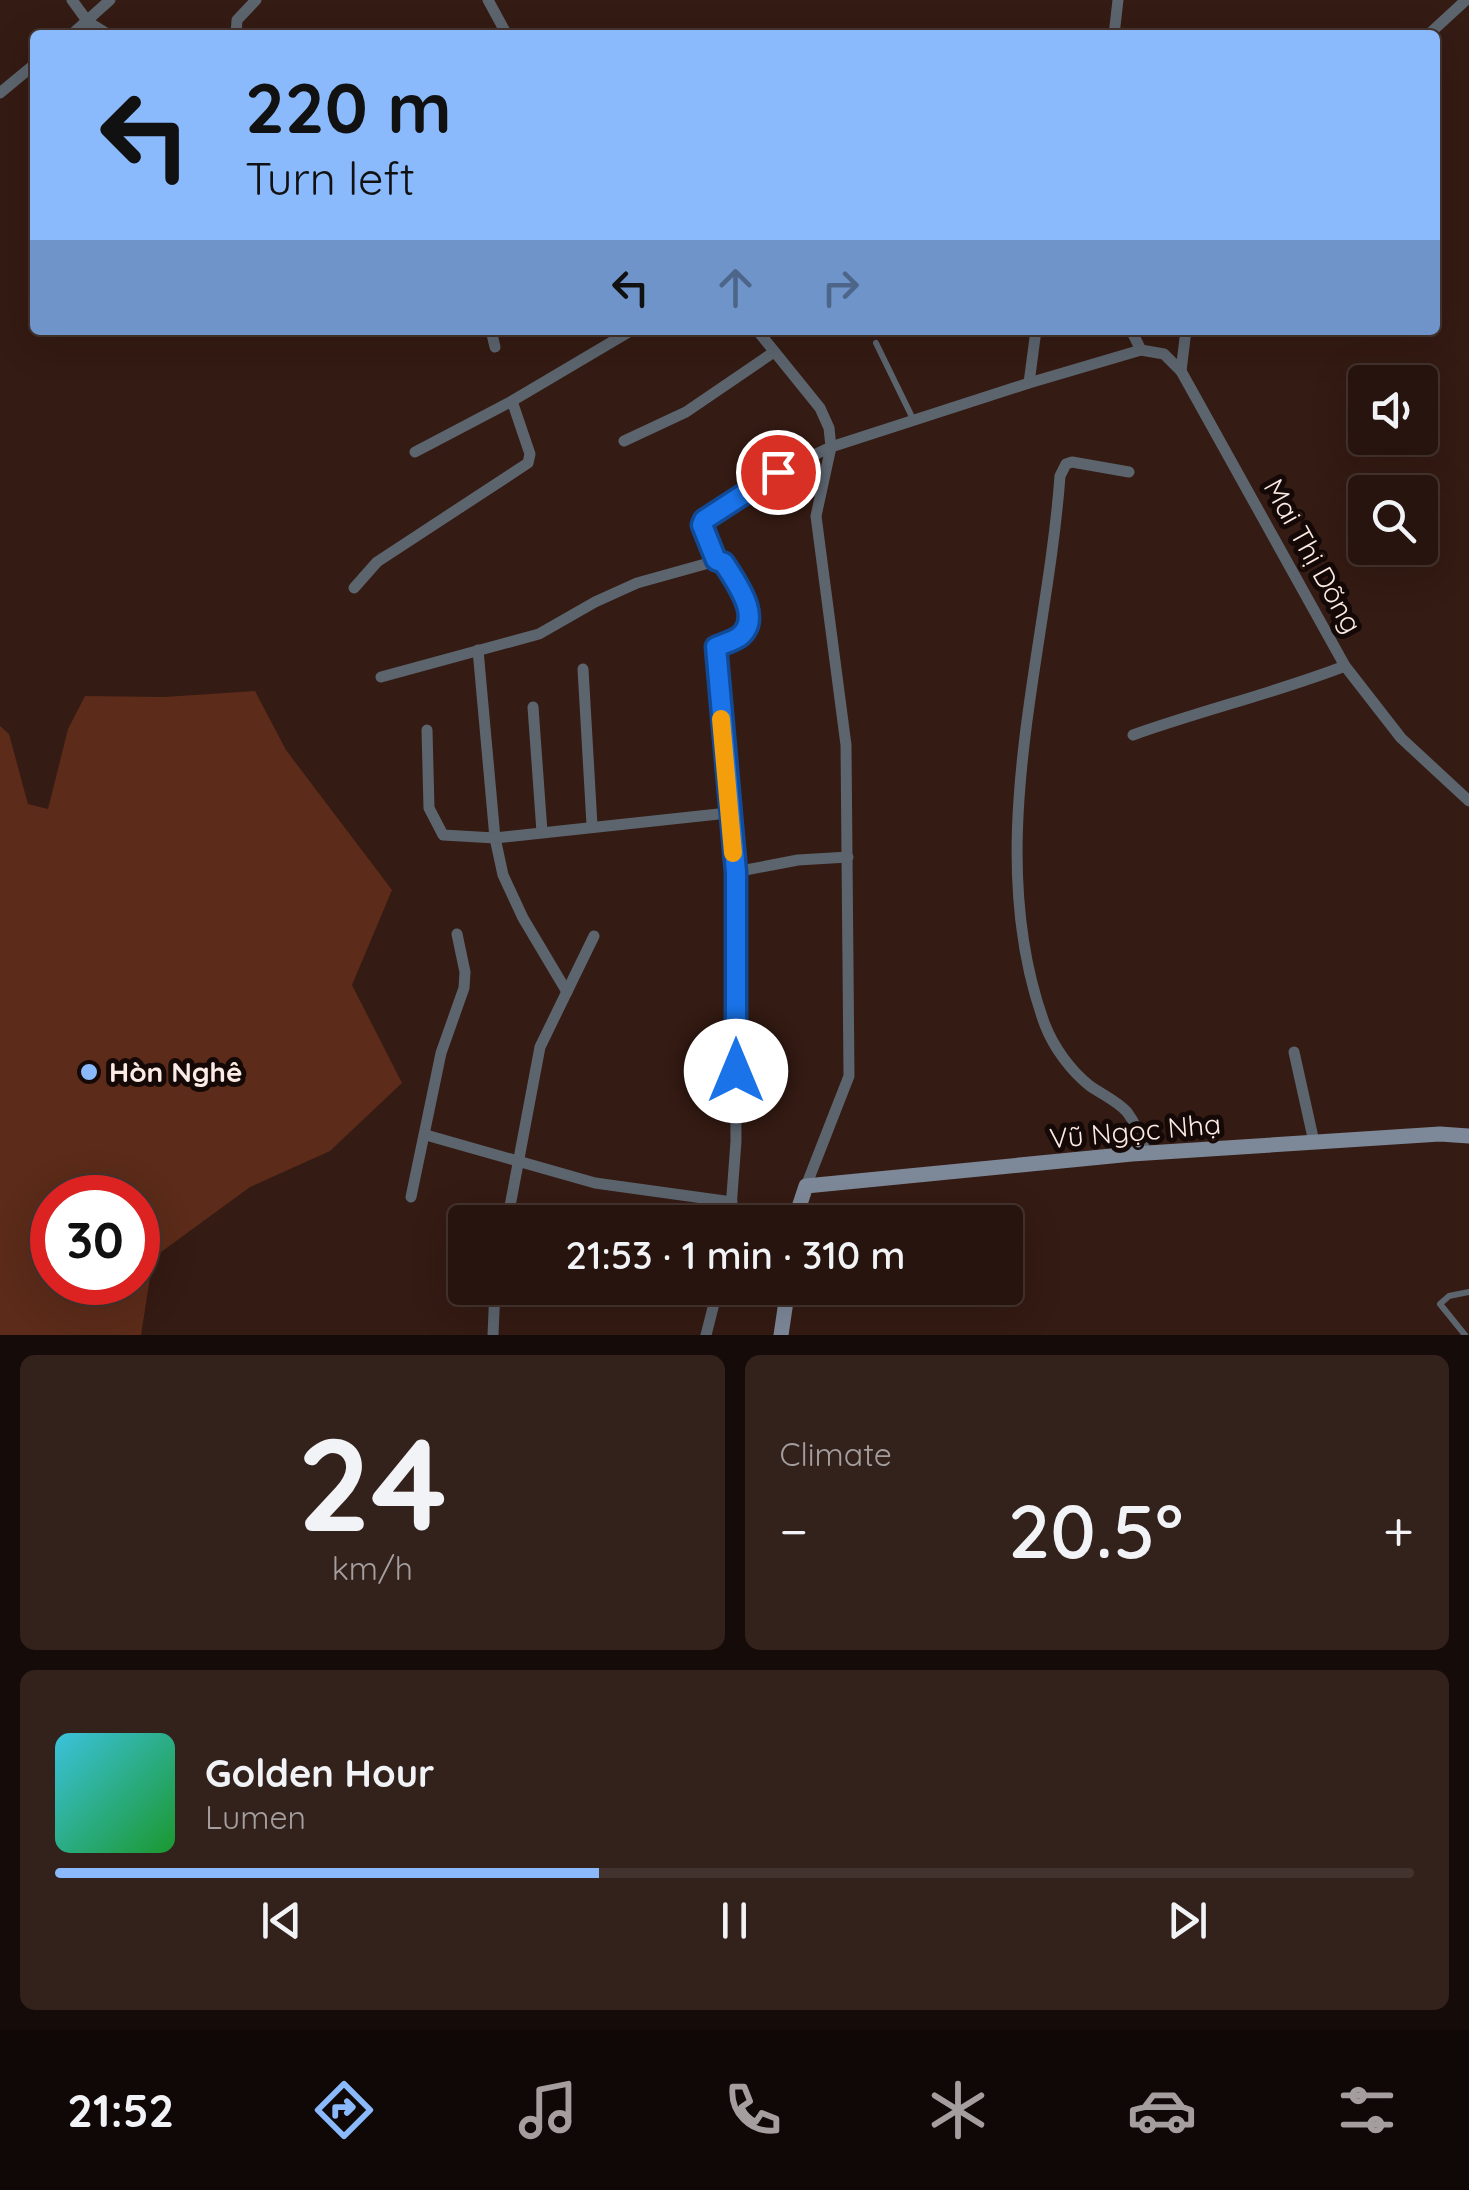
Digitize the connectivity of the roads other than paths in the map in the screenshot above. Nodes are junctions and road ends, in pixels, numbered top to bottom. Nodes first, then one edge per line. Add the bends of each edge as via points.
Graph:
1 (72, 0) edge
2 (110, 0) edge
3 (256, 0) edge
4 (488, 0) edge
5 (1118, 0) edge
6 (1466, 0) edge
7 (88, 22) junction
8 (78, 30) edge
9 (101, 30) edge
10 (236, 30) edge
11 (504, 30) edge
12 (1115, 30) edge
13 (1433, 30) edge
14 (30, 68) edge
15 (0, 94) edge
16 (491, 335) edge
17 (624, 335) edge
18 (761, 335) edge
19 (1035, 335) edge
20 (1134, 335) edge
21 (1185, 335) edge
22 (876, 343) dead end
23 (495, 347) dead end
24 (1141, 350) junction
25 (774, 352) junction
26 (1181, 371) junction
27 (1029, 383) junction
28 (512, 401) junction
29 (914, 421) junction
30 (624, 441) dead end
31 (832, 448) junction
32 (416, 452) dead end
33 (1129, 472) dead end
34 (716, 560) junction
35 (354, 588) dead end
36 (478, 650) junction
37 (1345, 666) junction
38 (582, 669) dead end
39 (381, 677) dead end
40 (533, 706) dead end
41 (427, 730) dead end
42 (1134, 734) dead end
43 (1469, 801) edge
44 (728, 814) junction
45 (592, 825) junction
46 (542, 832) junction
47 (495, 838) junction
48 (848, 857) junction
49 (736, 872) junction
50 (456, 934) dead end
51 (594, 936) dead end
52 (567, 992) junction
53 (1294, 1052) dead end
54 (426, 1135) junction
55 (1469, 1136) edge
56 (1314, 1142) junction
57 (1146, 1153) junction
58 (518, 1163) junction
59 (806, 1186) junction
60 (411, 1197) dead end
61 (732, 1202) junction
62 (509, 1205) edge
63 (732, 1205) edge
64 (800, 1205) edge
65 (1469, 1292) edge
66 (495, 1305) edge
67 (714, 1305) edge
68 (785, 1305) edge
69 (492, 1335) edge
70 (706, 1335) edge
71 (781, 1335) edge
72 (1465, 1335) edge

1 - 7 street
2 - 7 street
3 - 10 street
4 - 11 street
5 - 12 street
6 - 13 street
7 - 8 street
7 - 9 street
14 - 15 street
16 - 23 street
17 - 28 street
18 - 25 street
19 - 27 street
20 - 24 street
21 - 26 street
22 - 29 lane
24 - 26 street via 1164,354
24 - 27 street
25 - 30 street via 686,412
25 - 31 street via 820,408
26 - 37 street, Mai Thị Dõng
27 - 29 street
28 - 32 street
28 - 35 street via 528,463 377,562
29 - 31 street
31 - 34 street via 778,472 704,520
31 - 48 street via 817,529 844,710
33 - 57 street via 1072,462 1060,476 1021,778 1019,872 1032,978 1048,1031 1088,1084 1126,1111
34 - 36 street via 636,584 540,634
34 - 44 street via 724,563 748,610 739,637 716,647
36 - 39 street
36 - 47 street
37 - 42 street
37 - 43 street, Mai Thị Dõng via 1401,738
38 - 45 street
40 - 46 street
41 - 47 street via 434,822 443,835
44 - 45 street
44 - 49 street
45 - 46 street
46 - 47 street
47 - 52 street via 512,898
48 - 49 street
48 - 59 street via 849,1076
49 - 61 street
50 - 54 street via 464,988 441,1053
51 - 52 street
52 - 58 street via 540,1047
53 - 56 street
54 - 58 street
54 - 60 street
55 - 56 street, Vũ Ngọc Nhạ
56 - 57 street, Vũ Ngọc Nhạ
57 - 59 street, Vũ Ngọc Nhạ
58 - 61 street via 594,1183
58 - 62 street
59 - 64 street
61 - 63 street
65 - 72 lane via 1440,1304
66 - 69 street
67 - 70 street
68 - 71 street

